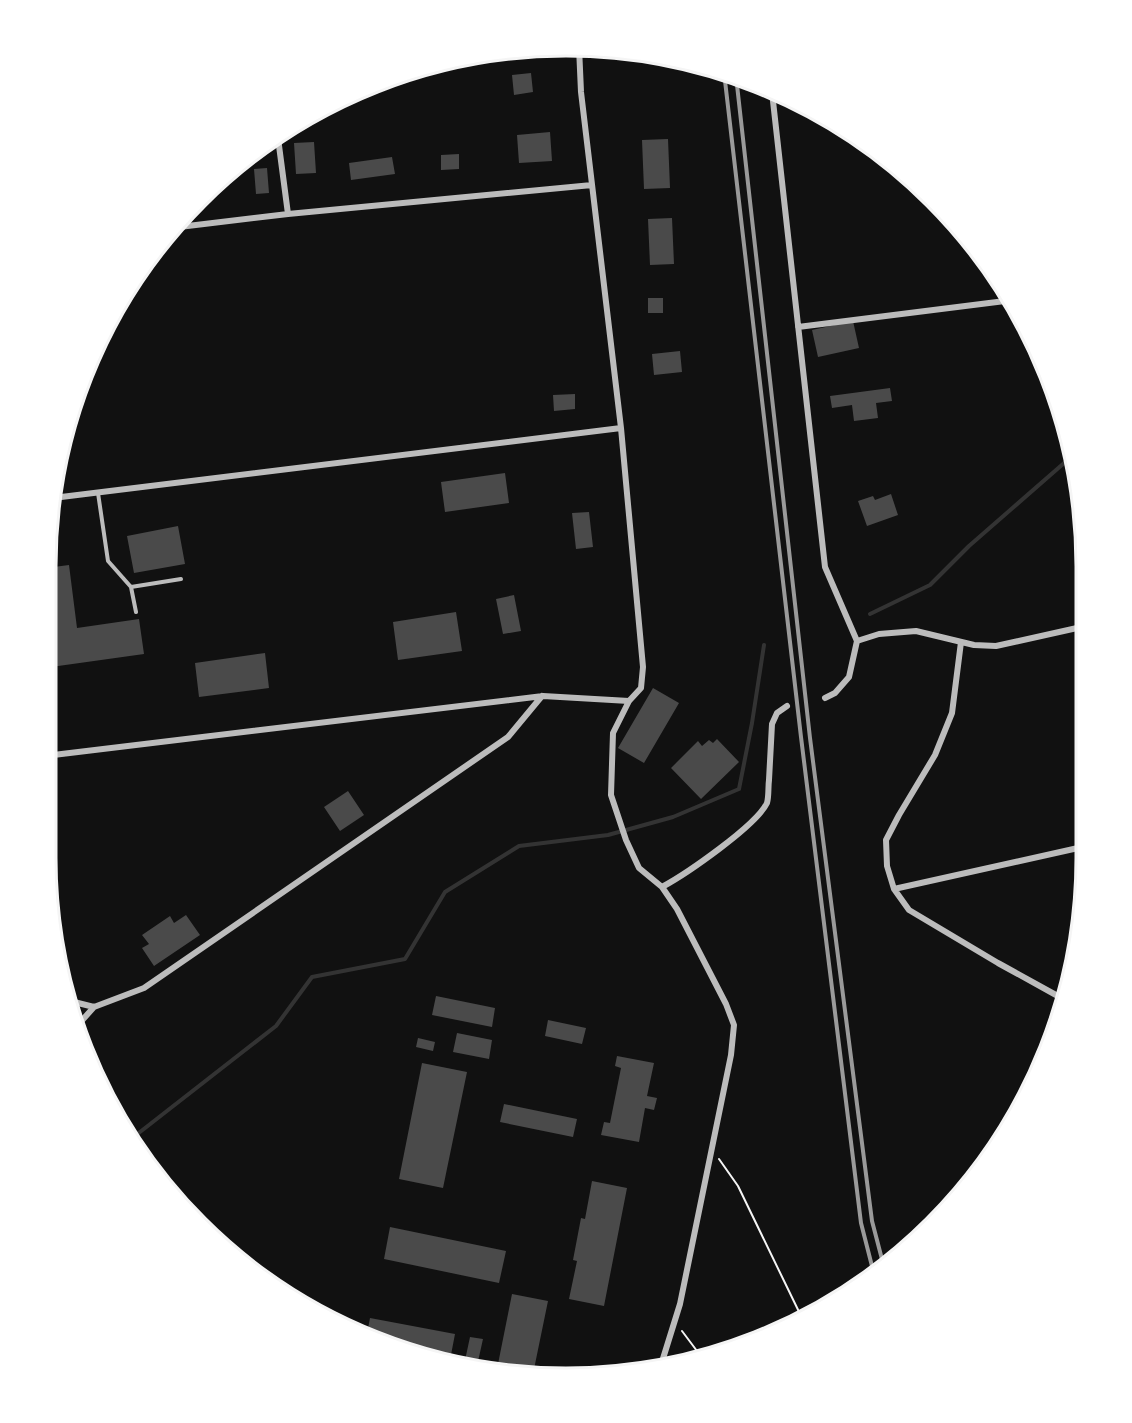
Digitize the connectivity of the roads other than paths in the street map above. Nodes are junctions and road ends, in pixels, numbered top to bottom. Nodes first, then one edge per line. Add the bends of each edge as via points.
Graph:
1 (579, 56) edge
2 (773, 99) edge
3 (279, 144) edge
4 (592, 185) junction
5 (288, 214) junction
6 (185, 226) edge
7 (1002, 301) edge
8 (798, 327) junction
9 (621, 428) junction
10 (98, 493) junction
11 (60, 497) edge
12 (181, 579) dead end
13 (131, 587) junction
14 (136, 612) dead end
15 (1076, 628) edge
16 (857, 641) junction
17 (961, 642) junction
18 (543, 696) junction
19 (825, 698) dead end
20 (629, 701) junction
21 (787, 706) dead end
22 (56, 755) edge
23 (1076, 848) edge
24 (662, 887) junction
25 (894, 889) junction
26 (1057, 996) edge
27 (77, 1002) edge
28 (94, 1006) junction
29 (83, 1019) edge
30 (663, 1358) edge

1 - 4 street
2 - 8 street
3 - 5 street
4 - 5 street
4 - 9 street
5 - 6 street
7 - 8 street
8 - 16 street via 825,567
9 - 10 street
9 - 20 street via 643,667 640,688
10 - 11 street
10 - 13 lane via 108,561
12 - 13 lane
13 - 14 lane
15 - 17 street via 996,646
16 - 17 street via 879,634 916,631
16 - 19 street via 849,677
17 - 25 street via 952,713 935,755 886,840
18 - 20 street
18 - 22 street
18 - 28 street via 508,737 144,988
20 - 24 street via 613,733 611,795 639,868
21 - 24 street via 777,713 772,724 768,801 761,812 712,854
23 - 25 street
24 - 30 street via 734,1024 680,1304
25 - 26 street via 909,910
27 - 28 street
28 - 29 street

